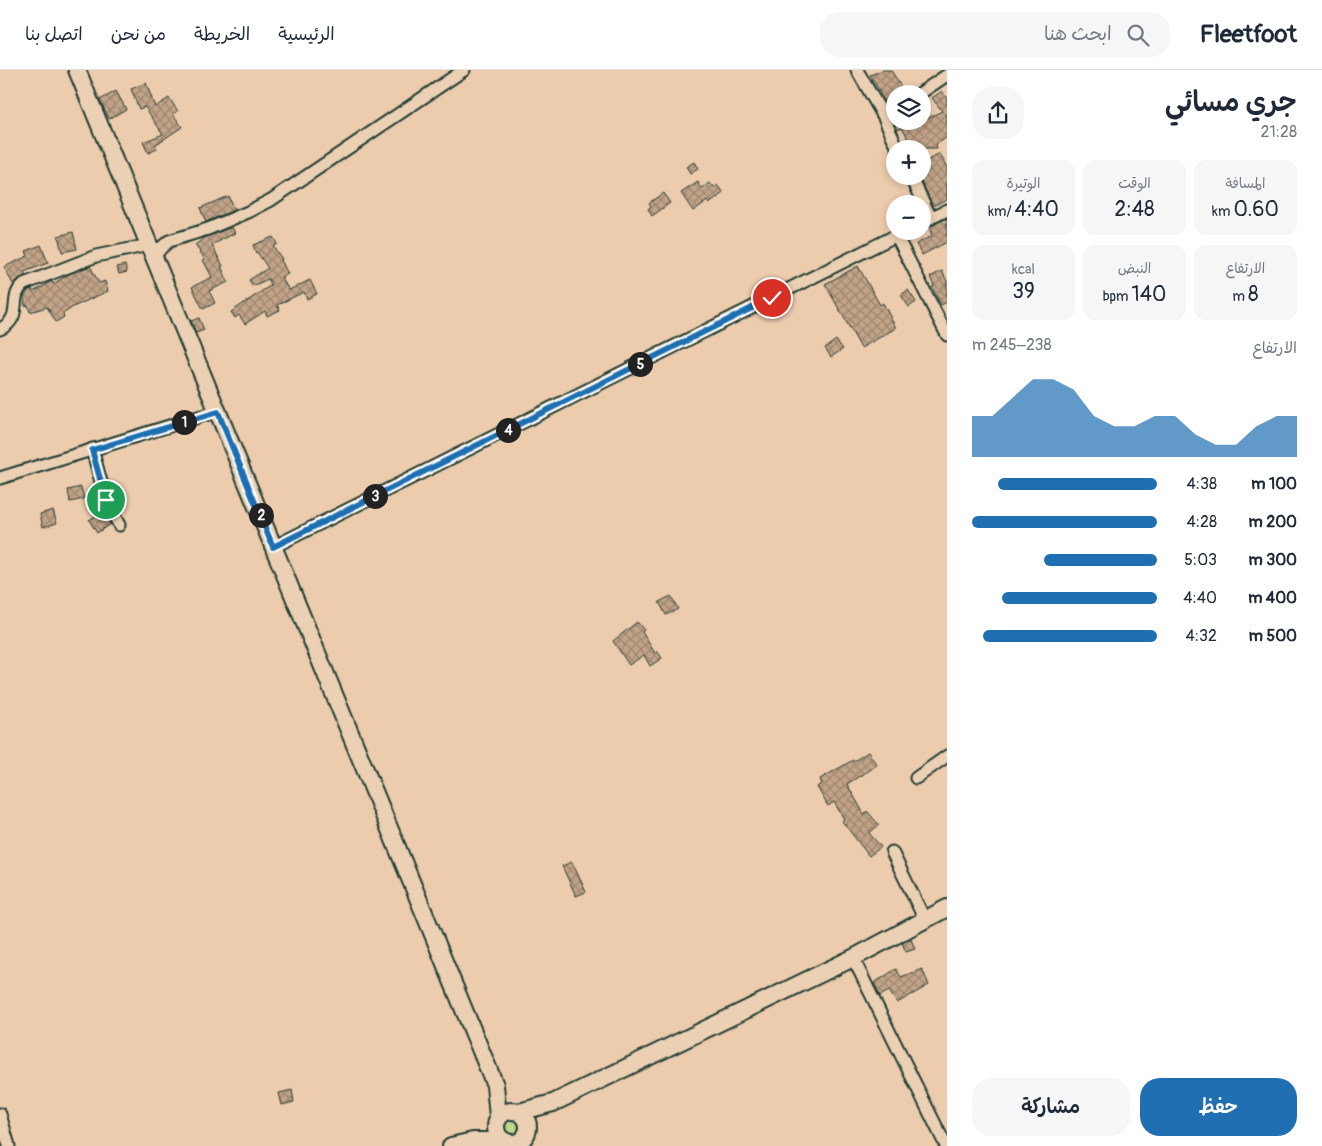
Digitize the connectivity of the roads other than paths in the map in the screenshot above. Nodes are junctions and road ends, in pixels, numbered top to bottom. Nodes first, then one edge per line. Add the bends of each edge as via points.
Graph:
1 (77, 70) edge
2 (464, 70) edge
3 (857, 70) edge
4 (947, 75) edge
5 (931, 86) edge
6 (884, 117) joint
7 (894, 140) edge
8 (947, 210) edge
9 (931, 218) edge
10 (887, 240) edge
11 (904, 240) edge
12 (152, 251) junction
13 (0, 329) edge
14 (946, 329) edge
15 (218, 412) junction
16 (92, 450) junction
17 (0, 478) edge
18 (119, 525) dead end
19 (273, 547) junction
20 (947, 756) edge
21 (916, 778) dead end
22 (892, 852) dead end
23 (947, 908) edge
24 (925, 920) junction
25 (853, 958) junction
26 (495, 1085) junction
27 (553, 1103) junction
28 (518, 1112) junction
29 (0, 1114) edge
30 (498, 1118) junction
31 (527, 1135) edge
32 (508, 1143) edge
33 (453, 1145) edge
34 (9, 1146) edge
35 (946, 1146) edge

1 - 12 main road
2 - 12 street via 271,200
3 - 6 street
4 - 5 street
6 - 7 street
8 - 9 street
10 - 19 street
11 - 14 street
12 - 13 street via 96,256 24,284 17,294 14,318
12 - 15 main road
15 - 16 street
15 - 19 main road
16 - 17 street
16 - 18 street via 106,500
19 - 26 main road
20 - 21 street
22 - 24 street
23 - 24 main road
24 - 25 main road
25 - 27 main road
25 - 35 street
26 - 28 main road
26 - 30 main road
27 - 28 main road
27 - 31 main road via 530,1123
28 - 30 main road via 507,1111
28 - 31 main road via 526,1119
29 - 34 street
30 - 32 main road via 496,1132
30 - 33 main road
31 - 32 main road via 517,1142
32 - 33 main road via 474,1141

